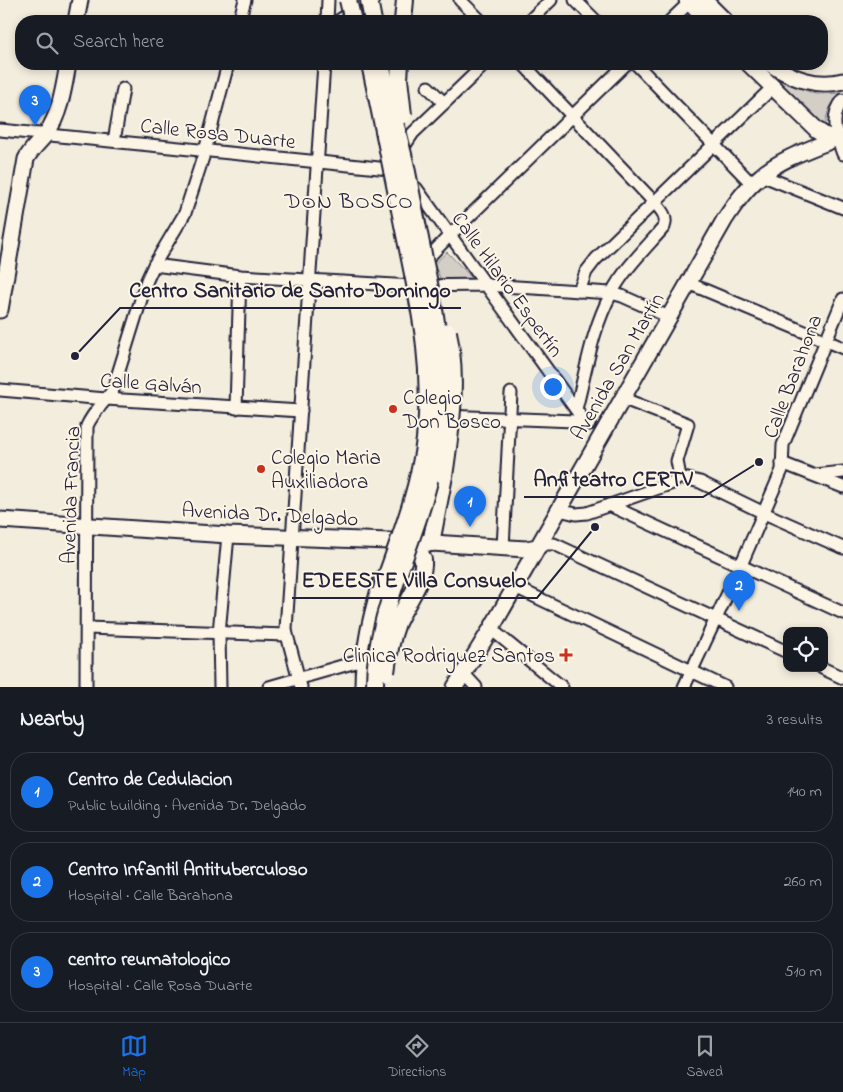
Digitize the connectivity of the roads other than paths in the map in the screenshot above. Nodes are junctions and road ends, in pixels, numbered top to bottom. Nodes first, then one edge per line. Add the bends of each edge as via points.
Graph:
1 (80, 0) edge
2 (245, 0) edge
3 (328, 0) edge
4 (375, 0) edge
5 (405, 0) edge
6 (409, 0) edge
7 (460, 0) edge
8 (551, 0) edge
9 (575, 0) edge
10 (693, 1) edge
11 (77, 15) edge
12 (241, 15) edge
13 (327, 15) edge
14 (379, 15) edge
15 (404, 15) edge
16 (408, 15) edge
17 (475, 15) edge
18 (535, 15) edge
19 (590, 15) edge
20 (677, 15) edge
21 (703, 15) edge
22 (715, 15) edge
23 (67, 70) edge
24 (226, 70) edge
25 (324, 70) edge
26 (366, 70) edge
27 (370, 70) edge
28 (370, 70) edge
29 (382, 70) edge
30 (390, 70) edge
31 (400, 70) edge
32 (405, 70) edge
33 (479, 70) edge
34 (528, 70) edge
35 (620, 70) edge
36 (642, 70) edge
37 (755, 70) edge
38 (778, 70) edge
39 (843, 81) edge
40 (428, 87) dead end
41 (772, 88) junction
42 (123, 89) dead end
43 (843, 100) edge
44 (444, 103) junction
45 (572, 116) junction
46 (402, 121) junction
47 (383, 125) junction
48 (0, 130) edge
49 (46, 134) junction
50 (410, 138) junction
51 (840, 138) edge
52 (114, 141) junction
53 (713, 144) junction
54 (206, 151) junction
55 (843, 154) edge
56 (318, 161) junction
57 (406, 167) junction
58 (389, 174) junction
59 (756, 180) junction
60 (416, 188) junction
61 (654, 202) junction
62 (843, 208) edge
63 (449, 236) junction
64 (154, 265) junction
65 (428, 265) junction
66 (240, 276) junction
67 (309, 280) junction
68 (408, 282) junction
69 (688, 283) junction
70 (486, 285) junction
71 (435, 287) junction
72 (579, 291) junction
73 (611, 293) junction
74 (843, 299) edge
75 (0, 310) edge
76 (670, 317) junction
77 (826, 340) junction
78 (843, 348) edge
79 (0, 390) edge
80 (511, 393) dead end
81 (106, 399) junction
82 (624, 399) junction
83 (236, 408) junction
84 (576, 409) junction
85 (300, 411) junction
86 (444, 416) junction
87 (509, 419) junction
88 (588, 424) junction
89 (604, 431) junction
90 (782, 463) junction
91 (843, 472) edge
92 (813, 475) junction
93 (680, 477) junction
94 (843, 487) edge
95 (609, 505) junction
96 (559, 510) junction
97 (764, 513) junction
98 (0, 520) edge
99 (87, 525) junction
100 (228, 536) junction
101 (292, 538) junction
102 (393, 541) junction
103 (424, 542) junction
104 (538, 547) junction
105 (503, 548) junction
106 (843, 548) edge
107 (741, 565) junction
108 (515, 587) junction
109 (843, 613) edge
110 (716, 619) junction
111 (87, 628) junction
112 (491, 629) junction
113 (219, 633) junction
114 (287, 635) junction
115 (783, 650) edge
116 (363, 660) junction
117 (381, 666) junction
118 (828, 671) edge
119 (692, 672) junction
120 (464, 674) junction
121 (840, 678) edge
122 (300, 683) edge
123 (86, 687) edge
124 (220, 687) edge
125 (269, 687) edge
126 (364, 687) edge
127 (376, 687) edge
128 (383, 687) edge
129 (454, 687) edge
130 (476, 687) edge
131 (562, 687) edge
132 (684, 687) edge
133 (725, 687) edge

1 - 11 main road
2 - 12 street
3 - 13 street
4 - 14 main road
5 - 15 highway
6 - 16 street
7 - 17 street
8 - 18 street
9 - 19 street
10 - 20 street
10 - 21 main road
10 - 22 main road
23 - 49 main road via 58,110
24 - 54 street, Avenida Francia
25 - 56 street
26 - 47 highway, bridge
27 - 47 highway, bridge
28 - 58 main road
29 - 57 highway, bridge
30 - 46 main road
31 - 57 highway, bridge via 408,151
32 - 46 street
33 - 44 street
34 - 45 street
35 - 45 street
36 - 53 street
37 - 41 main road
38 - 39 main road via 814,83
40 - 44 street
41 - 51 main road via 817,130 826,136
41 - 53 street
42 - 52 street
43 - 51 street via 834,119
44 - 50 street
45 - 61 street
45 - 63 street
46 - 50 main road
47 - 126 highway, bridge via 424,330 428,405 425,441 414,492 374,620
48 - 49 street, Calle Rosa Duarte
49 - 52 street, Calle Rosa Duarte
49 - 75 main road via 26,159
50 - 58 street
50 - 60 main road
51 - 55 street
51 - 59 main road, Avenida San Martín via 778,163
52 - 54 street, Calle Rosa Duarte
53 - 59 street
53 - 61 street
54 - 56 street, Calle Rosa Duarte
54 - 64 street, Avenida Francia via 184,213
56 - 58 street, Calle Rosa Duarte
56 - 67 street
57 - 65 highway, bridge
58 - 60 street
58 - 68 main road
59 - 62 street
59 - 69 main road, Avenida San Martín via 725,219
60 - 63 street, Calle Hilario Espertín
60 - 65 main road
61 - 72 street via 596,259 586,272
61 - 73 street via 665,216 664,227
63 - 65 street
63 - 70 street, Calle Hilario Espertín
64 - 66 street
64 - 81 street, Avenida Francia via 113,390
65 - 68 street
65 - 71 main road
65 - 103 highway, bridge via 440,298 453,382 444,476
65 - 127 highway, bridge via 440,363 436,444 417,525 384,622 378,647
66 - 67 street
66 - 83 street
67 - 68 street
67 - 85 street
68 - 71 street
68 - 102 main road via 421,334 422,418 417,461
69 - 76 main road, Avenida San Martín
69 - 77 street
70 - 71 street
70 - 72 street
70 - 84 street, Calle Hilario Espertín
71 - 86 main road via 447,364
72 - 73 street
73 - 76 street
73 - 84 street via 595,335
74 - 77 street, Calle Barahona
76 - 82 main road, Avenida San Martín
77 - 78 street
77 - 90 street, Calle Barahona via 783,445
79 - 81 street, Calle Galván
80 - 87 street
81 - 83 street, Calle Galván
81 - 99 street, Avenida Francia via 93,413 87,426
82 - 89 main road, Avenida San Martín
82 - 93 street via 688,424 677,461
83 - 85 street, Calle Galván
84 - 88 street, Calle Hilario Espertín
85 - 101 street
86 - 87 street
86 - 103 main road
87 - 88 street
87 - 105 street
88 - 89 street
89 - 96 main road, Avenida San Martín
90 - 92 street
90 - 97 street, Calle Barahona
91 - 92 street
92 - 94 street
93 - 95 street via 670,484
93 - 97 street via 700,482
95 - 96 street via 587,513
95 - 107 street
96 - 104 main road, Avenida San Martín
97 - 106 street
97 - 107 street, Calle Barahona
98 - 99 main road, Avenida Dr. Delgado
99 - 100 main road, Avenida Dr. Delgado
99 - 111 street, Avenida Francia
100 - 101 main road, Avenida Dr. Delgado
100 - 113 street
101 - 102 main road, Avenida Dr. Delgado
101 - 114 street
102 - 103 main road, Avenida Dr. Delgado
102 - 116 main road
103 - 105 main road, Avenida Dr. Delgado
103 - 117 main road via 393,609
103 - 117 main road via 431,557 428,570
103 - 128 highway, bridge via 422,574 391,642
104 - 105 main road, Avenida Dr. Delgado
104 - 108 main road, Avenida San Martín
104 - 110 street via 554,544
107 - 109 street
107 - 110 street, Calle Barahona
108 - 112 main road, Avenida San Martín
108 - 119 street
110 - 115 street
110 - 119 street, Calle Barahona
111 - 113 street
111 - 123 street, Avenida Francia
112 - 120 main road, Avenida San Martín
112 - 131 street
113 - 114 street
113 - 124 street
114 - 122 street
116 - 122 street
116 - 126 main road
117 - 128 main road
118 - 121 street
119 - 132 street, Calle Barahona
119 - 133 street
120 - 129 main road, Avenida San Martín
120 - 130 street
122 - 125 street

